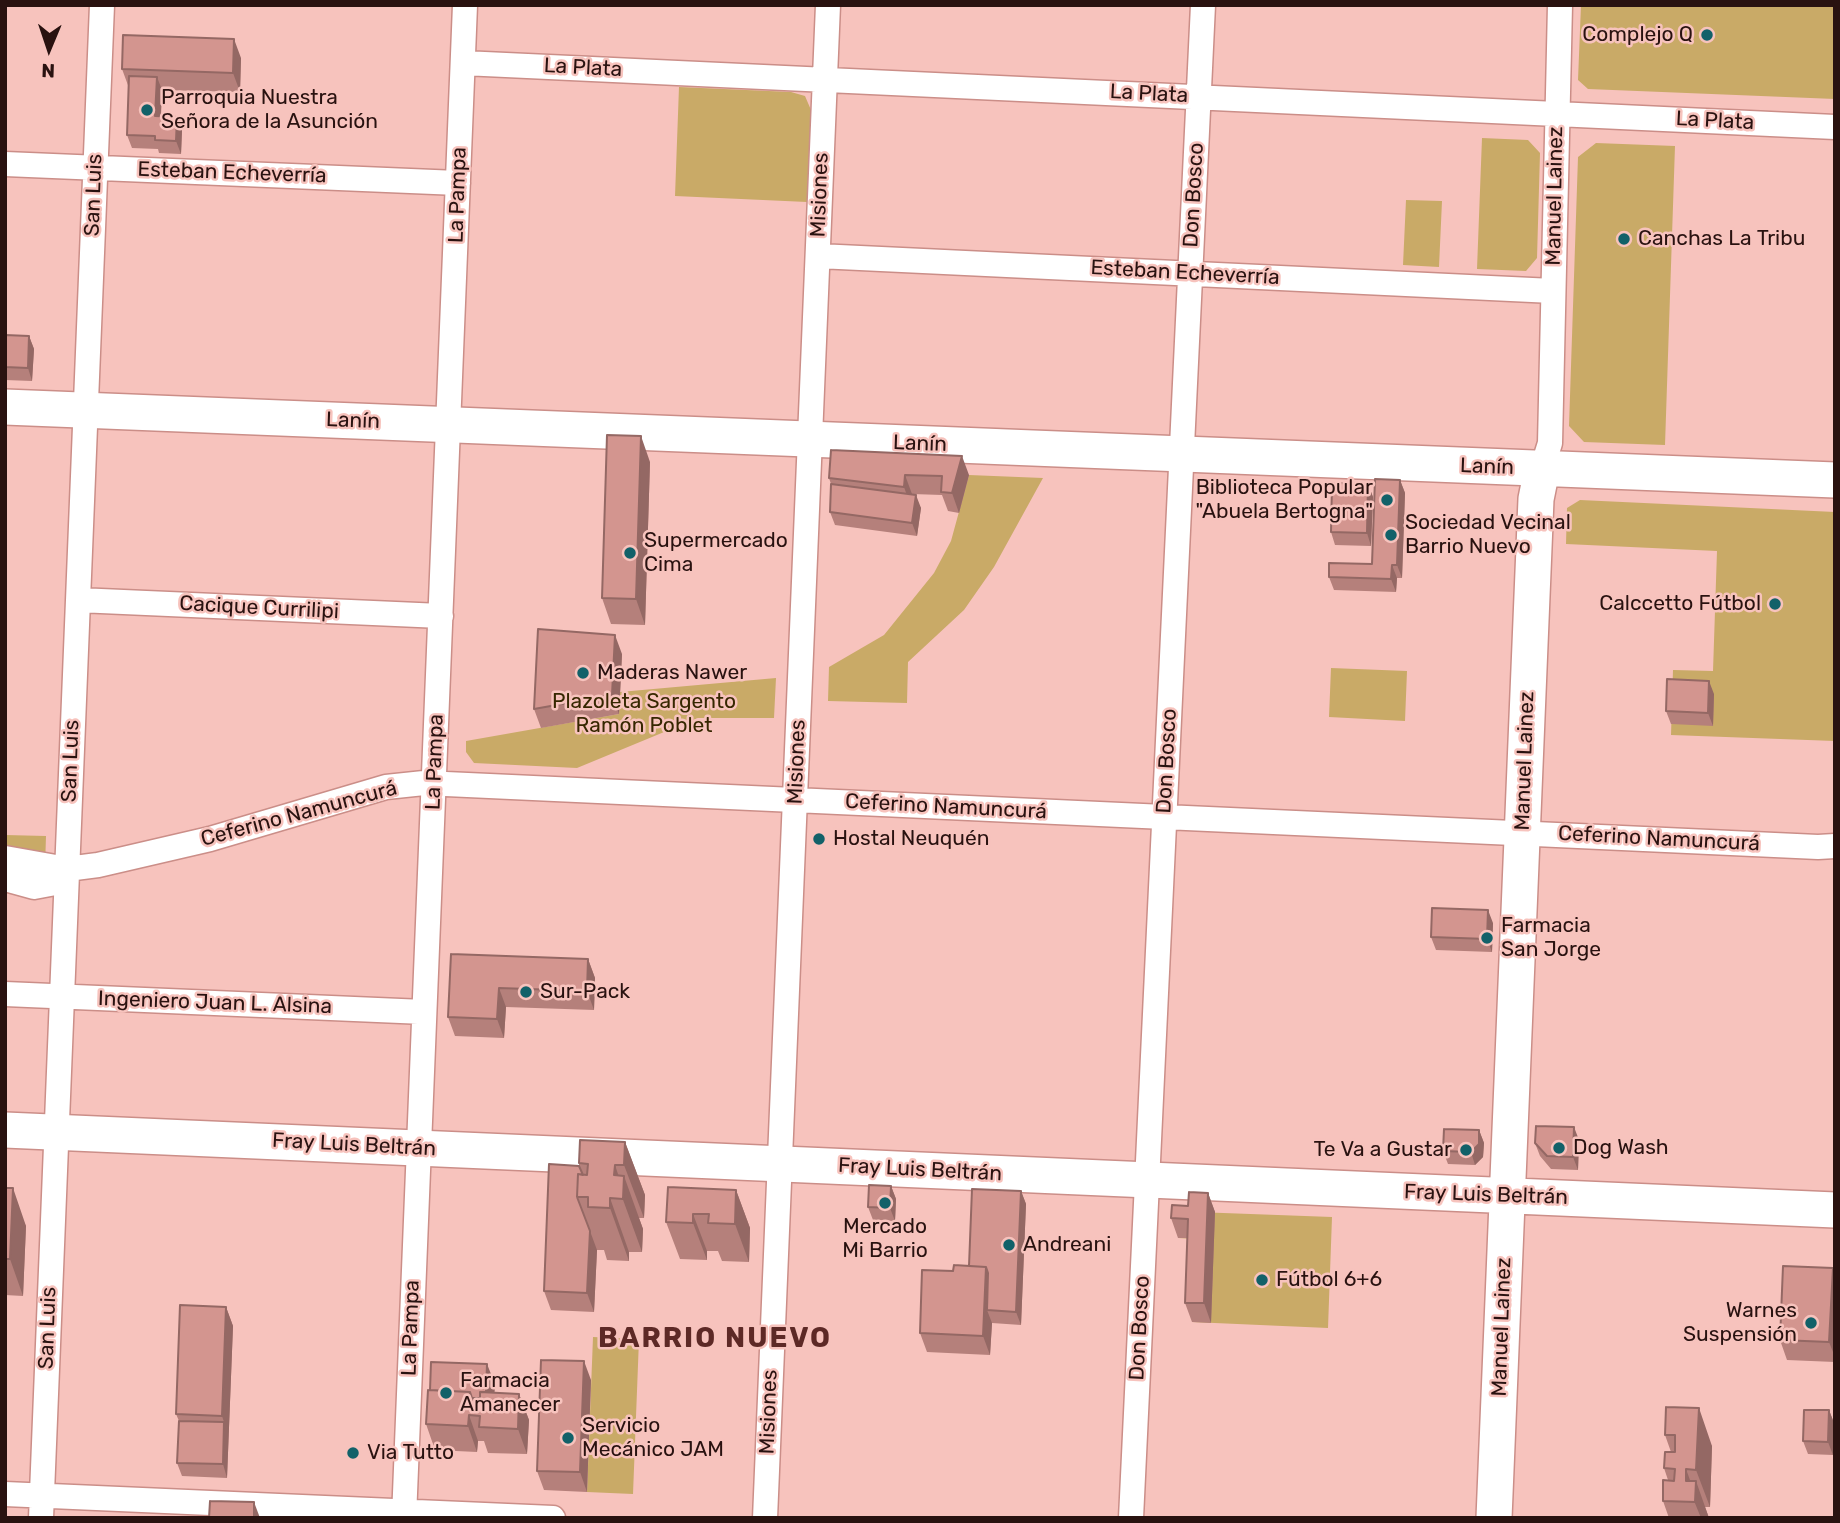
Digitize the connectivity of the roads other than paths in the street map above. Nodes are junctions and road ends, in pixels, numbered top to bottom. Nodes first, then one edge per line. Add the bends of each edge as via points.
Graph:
1 (102, 5) edge
2 (465, 5) edge
3 (828, 5) edge
4 (1203, 5) edge
5 (1560, 5) edge
6 (463, 63) junction
7 (825, 80) junction
8 (1198, 97) junction
9 (1556, 113) junction
10 (1835, 127) edge
11 (5, 164) edge
12 (95, 168) junction
13 (458, 183) junction
14 (818, 256) junction
15 (1190, 274) junction
16 (1553, 291) junction
17 (5, 407) edge
18 (85, 410) junction
19 (449, 425) junction
20 (810, 439) junction
21 (1181, 454) junction
22 (1542, 469) junction
23 (1835, 480) edge
24 (78, 600) junction
25 (441, 616) junction
26 (434, 784) junction
27 (795, 800) junction
28 (1164, 817) junction
29 (1522, 833) junction
30 (1835, 846) edge
31 (5, 858) edge
32 (67, 875) junction
33 (5, 879) edge
34 (5, 995) edge
35 (62, 997) junction
36 (424, 1012) junction
37 (5, 1130) edge
38 (56, 1132) junction
39 (419, 1148) junction
40 (780, 1164) junction
41 (1147, 1180) junction
42 (1507, 1196) junction
43 (1835, 1210) edge
44 (5, 1494) edge
45 (41, 1507) edge
46 (404, 1515) edge
47 (553, 1518) edge
48 (765, 1518) edge
49 (1131, 1518) edge
50 (1494, 1518) edge

1 - 12 street, San Luis
2 - 6 street, La Pampa
3 - 7 street, Misiones
4 - 8 street, Don Bosco
5 - 9 street, Manuel Lainez
6 - 7 street, La Plata
6 - 13 street, La Pampa
7 - 8 street, La Plata
7 - 14 street, Misiones
8 - 9 street, La Plata
8 - 15 street, Don Bosco
9 - 10 street, La Plata
9 - 16 street, Manuel Lainez
11 - 12 street, Esteban Echeverría
12 - 13 street, Esteban Echeverría
12 - 18 street, San Luis
13 - 19 street, La Pampa
14 - 15 street, Esteban Echeverría
14 - 20 street, Misiones
15 - 16 street, Esteban Echeverría
15 - 21 street, Don Bosco
16 - 22 street, Manuel Lainez via 1550,443
17 - 18 street, Lanín
18 - 19 street, Lanín
18 - 24 street, San Luis
19 - 20 street, Lanín
19 - 25 street, La Pampa
20 - 21 street, Lanín
20 - 27 street, Misiones
21 - 22 street, Lanín
21 - 28 street, Don Bosco
22 - 23 street, Lanín
22 - 29 street, Manuel Lainez via 1536,499
24 - 25 street, Cacique Currilipi
24 - 32 street, San Luis
25 - 26 street, La Pampa
26 - 27 street, Ceferino Namuncurá
26 - 32 street, Ceferino Namuncurá via 386,787
26 - 36 street, La Pampa
27 - 28 street, Ceferino Namuncurá
27 - 40 street, Misiones
28 - 29 street, Ceferino Namuncurá
28 - 41 street, Don Bosco
29 - 30 street, Ceferino Namuncurá
29 - 42 street, Manuel Lainez
31 - 32 street
32 - 33 street, Ceferino Namuncurá via 34,887
32 - 35 street, San Luis
34 - 35 street, Ingeniero Juan L. Alsina
35 - 36 street, Ingeniero Juan L. Alsina
35 - 38 street, San Luis
36 - 39 street, La Pampa
37 - 38 street, Fray Luis Beltrán
38 - 39 street, Fray Luis Beltrán
38 - 45 street, San Luis
39 - 40 street, Fray Luis Beltrán
39 - 46 street, La Pampa
40 - 41 street, Fray Luis Beltrán
40 - 48 street, Misiones
41 - 42 street, Fray Luis Beltrán
41 - 49 street, Don Bosco
42 - 43 street, Fray Luis Beltrán
42 - 50 street, Manuel Lainez
44 - 45 street
45 - 46 street
46 - 47 street

